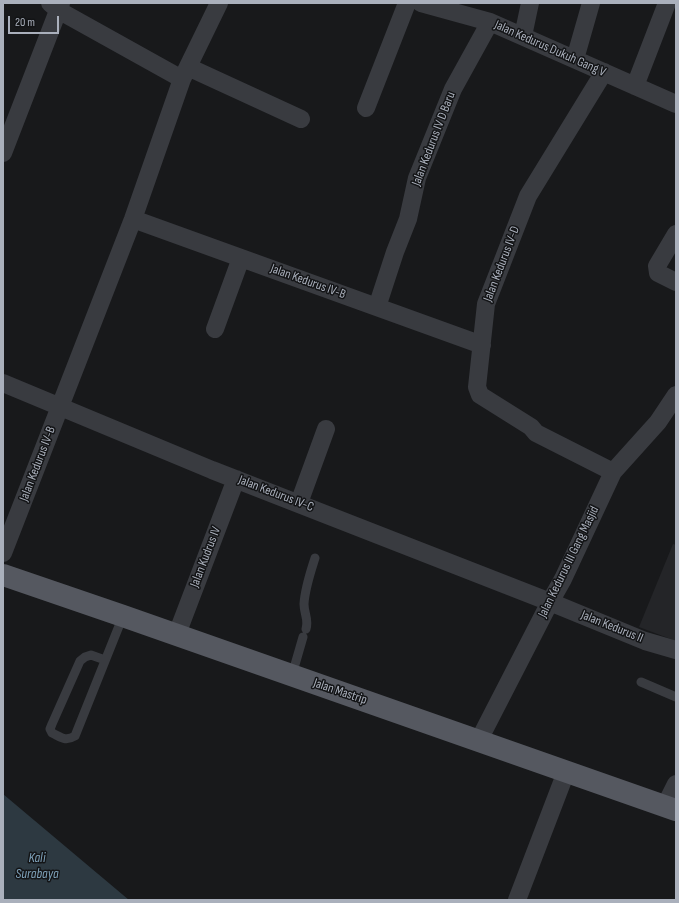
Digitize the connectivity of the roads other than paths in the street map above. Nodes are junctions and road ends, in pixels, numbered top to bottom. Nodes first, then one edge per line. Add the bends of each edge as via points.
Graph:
1 (219, 3) edge
2 (407, 3) edge
3 (421, 3) edge
4 (530, 3) edge
5 (591, 3) edge
6 (668, 3) edge
7 (56, 5) edge
8 (455, 8) edge
9 (490, 22) junction
10 (523, 36) junction
11 (575, 59) junction
12 (604, 72) junction
13 (185, 73) junction
14 (635, 86) junction
15 (676, 104) edge
16 (366, 108) dead end
17 (300, 119) dead end
18 (3, 153) edge
19 (133, 219) junction
20 (676, 234) edge
21 (241, 258) junction
22 (676, 282) edge
23 (377, 307) junction
24 (215, 329) dead end
25 (482, 345) junction
26 (3, 383) edge
27 (676, 395) edge
28 (60, 406) junction
29 (326, 429) dead end
30 (614, 472) junction
31 (236, 479) junction
32 (299, 503) junction
33 (3, 553) edge
34 (315, 558) dead end
35 (3, 575) edge
36 (550, 602) junction
37 (123, 616) junction
38 (176, 634) junction
39 (676, 650) edge
40 (105, 660) junction
41 (292, 675) junction
42 (641, 682) dead end
43 (676, 697) edge
44 (478, 740) junction
45 (566, 772) junction
46 (676, 784) edge
47 (670, 808) edge
48 (517, 900) edge

1 - 13 street, Jalan Kedurus IV-B
2 - 16 street
3 - 8 street, Jalan Kedurus Dukuh Gang V
4 - 10 street
5 - 11 street
6 - 14 street
7 - 13 street
7 - 18 street
8 - 9 street, Jalan Kedurus Dukuh Gang V
9 - 10 street, Jalan Kedurus Dukuh Gang V
9 - 23 street, Jalan Kedurus IV D Baru via 453,89 417,178 408,219
10 - 11 street, Jalan Kedurus Dukuh Gang V
11 - 12 street, Jalan Kedurus Dukuh Gang V
12 - 14 street, Jalan Kedurus Dukuh Gang V
12 - 25 street, Jalan Kedurus IV-D via 528,196 486,304
13 - 17 street
13 - 19 street, Jalan Kedurus IV-B
14 - 15 street, Jalan Kedurus Dukuh Gang V
19 - 21 street, Jalan Kedurus IV-B
19 - 28 street, Jalan Kedurus IV-B
20 - 22 street via 657,266 658,274
21 - 23 street, Jalan Kedurus IV-B
21 - 24 street
23 - 25 street, Jalan Kedurus IV-B
25 - 30 street, Jalan Kedurus IV-D via 477,387 480,395 532,427 536,434
26 - 28 street, Jalan Kedurus IV-C
27 - 30 street, Jalan Kedurus III Gang Masjid via 658,422
28 - 31 street, Jalan Kedurus IV-C
28 - 33 street, Jalan Kedurus IV-B
29 - 32 street
30 - 36 street, Jalan Kedurus III Gang Masjid
31 - 32 street, Jalan Kedurus IV-C
31 - 38 street, Jalan Kudrus IV
32 - 36 street, Jalan Kedurus IV-C
34 - 41 lane via 304,607 308,622
35 - 37 main road, Jalan Mastrip
36 - 39 street, Jalan Kedurus II via 645,641
36 - 44 street, Jalan Kedurus III Gang Masjid
37 - 38 main road, Jalan Mastrip
37 - 40 lane
38 - 41 main road, Jalan Mastrip
40 - 40 lane via 75,736 65,739 52,733 50,729 80,661 91,655
41 - 44 main road, Jalan Mastrip
42 - 43 lane
44 - 45 main road, Jalan Mastrip
45 - 47 main road, Jalan Mastrip
45 - 48 street
46 - 47 street

